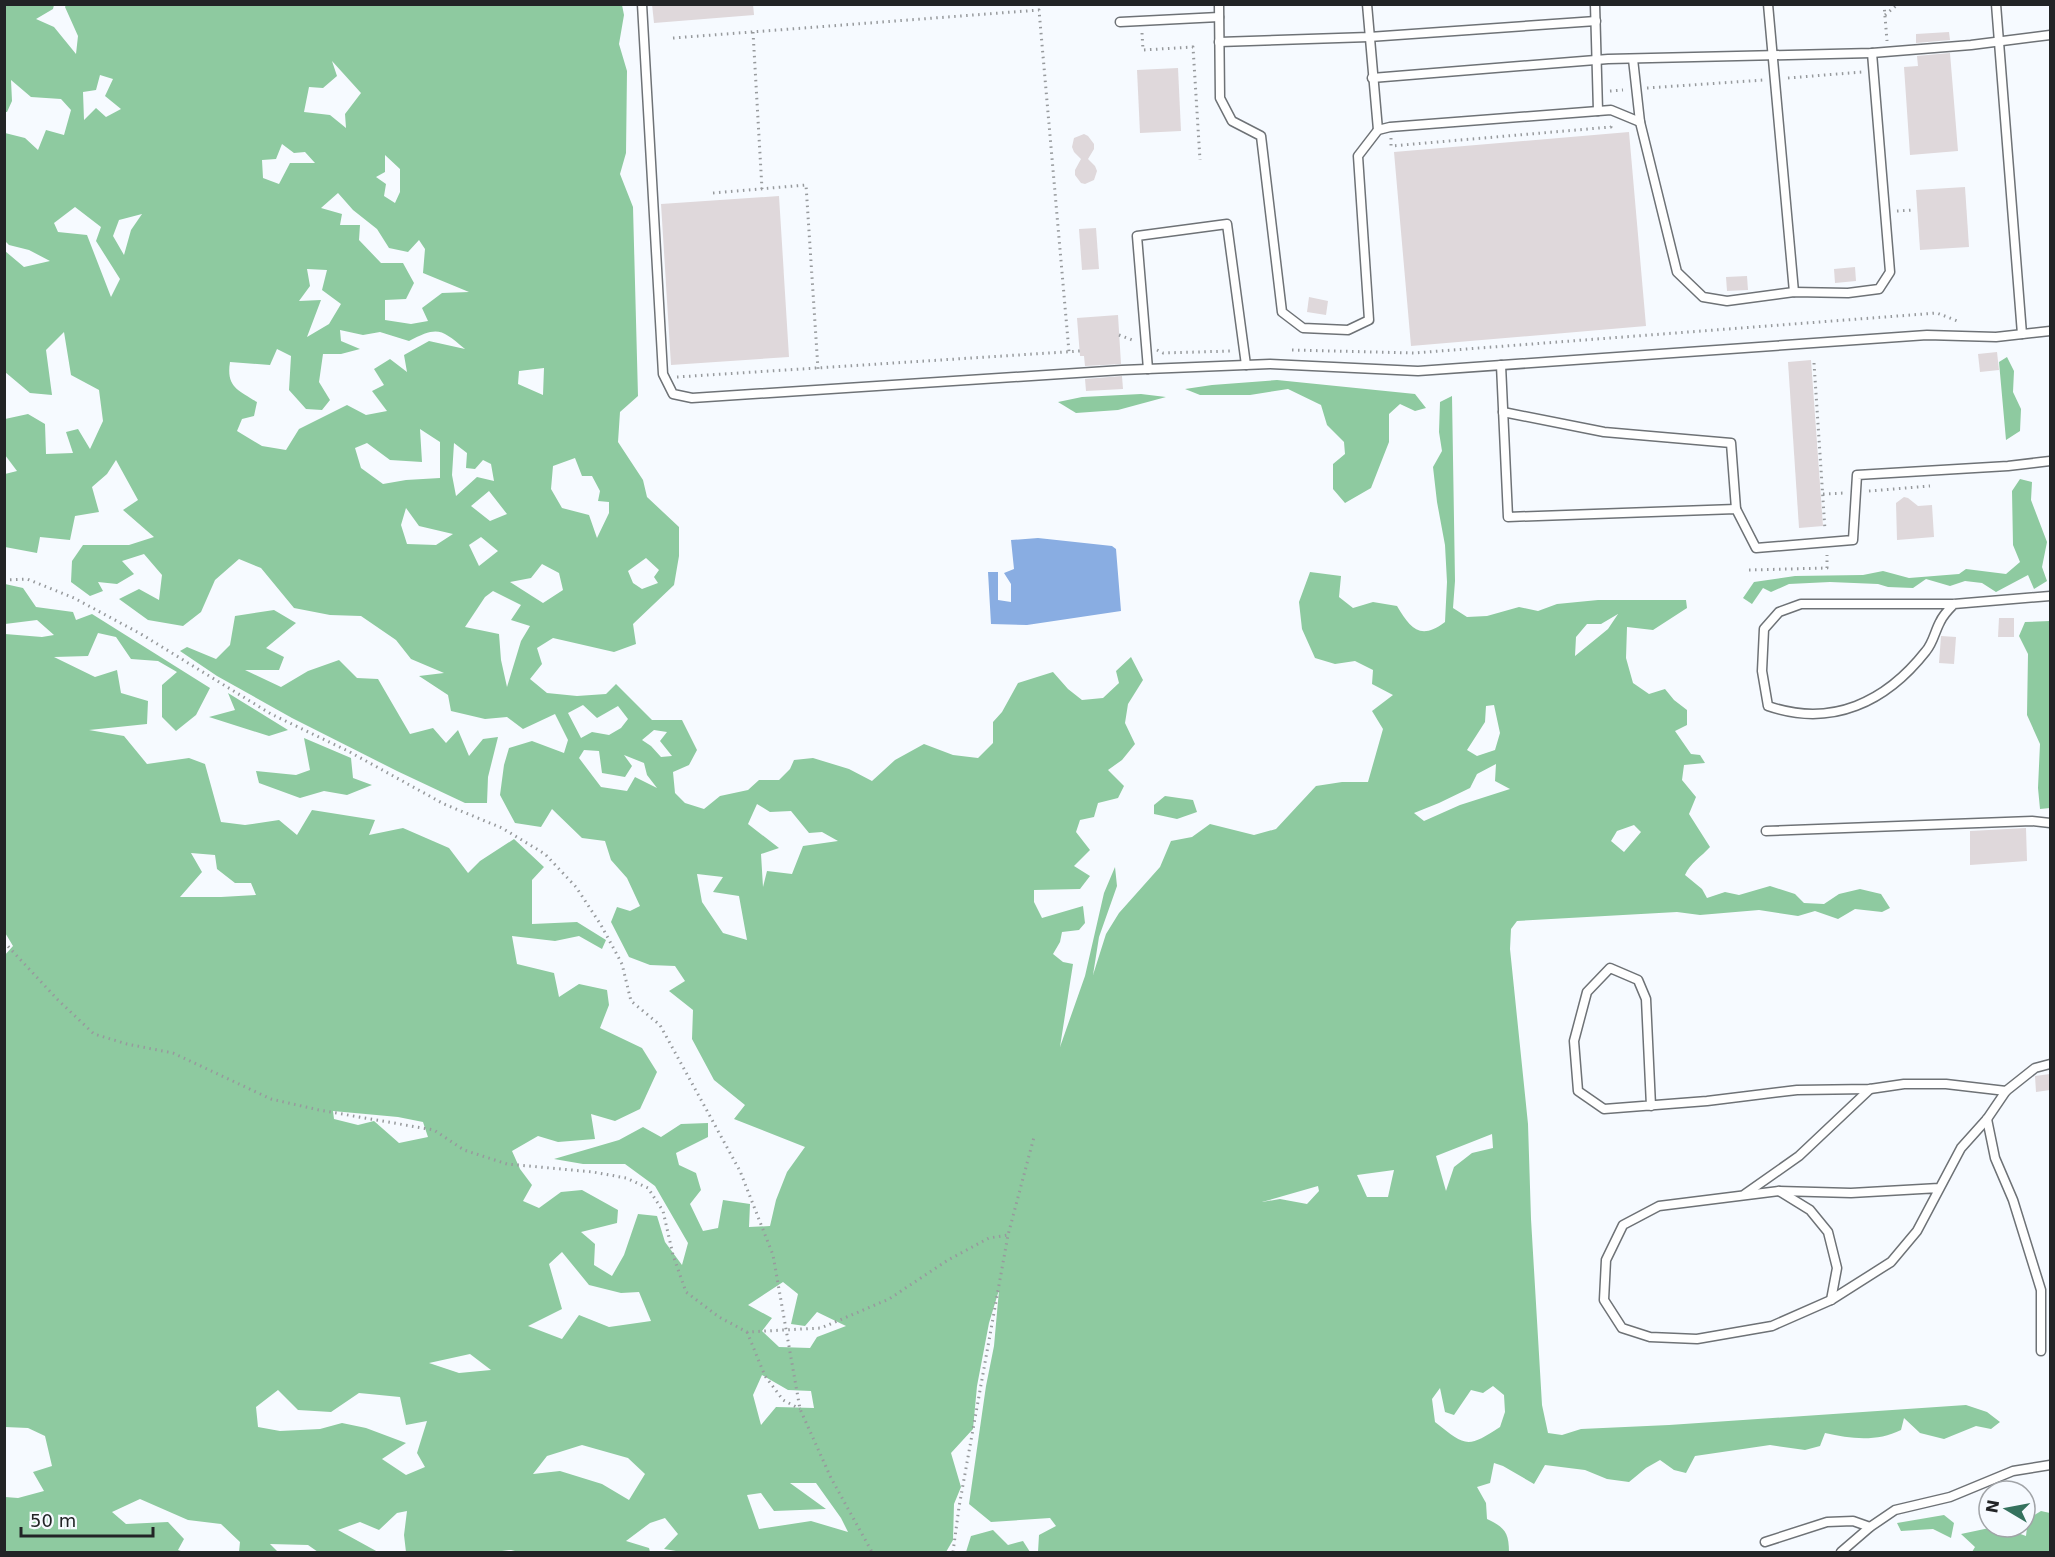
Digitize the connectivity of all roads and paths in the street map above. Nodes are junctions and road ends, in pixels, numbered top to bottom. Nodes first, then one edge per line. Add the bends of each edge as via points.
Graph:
1 (642, 4) edge
2 (1218, 4) edge
3 (1367, 4) edge
4 (1595, 4) edge
5 (1768, 4) edge
6 (1898, 4) edge
7 (1996, 4) edge
8 (1885, 15) dead end
9 (1219, 17) junction
10 (1141, 20) junction
11 (1596, 21) junction
12 (1120, 22) dead end
13 (753, 32) junction
14 (2050, 35) edge
15 (1369, 37) junction
16 (673, 38) dead end
17 (1999, 41) junction
18 (1219, 42) junction
19 (1872, 52) junction
20 (1772, 56) junction
21 (1633, 59) junction
22 (1597, 60) junction
23 (1874, 72) junction
24 (1372, 78) junction
25 (1774, 79) junction
26 (1636, 89) junction
27 (1610, 91) dead end
28 (1598, 111) junction
29 (1640, 122) junction
30 (1378, 130) junction
31 (1200, 160) dead end
32 (762, 189) junction
33 (713, 193) dead end
34 (1794, 292) junction
35 (1966, 325) dead end
36 (2050, 331) edge
37 (2022, 334) junction
38 (1119, 335) dead end
39 (1146, 346) junction
40 (1244, 350) junction
41 (1289, 350) dead end
42 (1080, 351) dead end
43 (1069, 352) junction
44 (1814, 363) dead end
45 (1246, 365) junction
46 (1500, 366) junction
47 (818, 369) junction
48 (1148, 369) junction
49 (677, 377) dead end
50 (1503, 412) junction
51 (2050, 461) edge
52 (1930, 486) dead end
53 (1856, 492) junction
54 (1823, 494) junction
55 (1736, 509) junction
56 (1826, 542) junction
57 (1749, 570) dead end
58 (4, 580) edge
59 (2050, 596) edge
60 (1954, 604) junction
61 (2050, 823) edge
62 (1766, 831) dead end
63 (4, 942) edge
64 (2050, 1064) edge
65 (1870, 1089) junction
66 (2006, 1091) junction
67 (1651, 1106) junction
68 (1987, 1119) junction
69 (1034, 1137) dead end
70 (1939, 1188) junction
71 (1779, 1191) junction
72 (1742, 1196) junction
73 (1008, 1235) junction
74 (1832, 1300) junction
75 (787, 1331) junction
76 (747, 1332) junction
77 (2041, 1351) dead end
78 (800, 1409) junction
79 (2050, 1465) edge
80 (1870, 1527) junction
81 (1765, 1542) dead end
82 (872, 1552) edge
83 (953, 1552) edge
84 (1841, 1552) edge

1 - 48 lane via 663,374 673,394 692,398
2 - 9 lane
3 - 15 lane
4 - 11 lane
5 - 20 lane
6 - 8 path
7 - 17 lane
9 - 10 lane
9 - 18 lane
10 - 12 lane
10 - 31 path via 1143,50 1193,46
11 - 15 lane
11 - 22 lane
13 - 16 path
13 - 32 path
13 - 43 path via 1039,10
14 - 17 lane
15 - 18 lane
15 - 24 lane
17 - 19 lane
17 - 37 lane
18 - 30 lane via 1220,98 1232,121 1261,136 1282,312 1303,328 1348,330 1369,320 1358,156
19 - 20 lane
19 - 23 lane
20 - 21 lane
20 - 25 lane
21 - 22 lane
21 - 26 lane
22 - 24 lane
22 - 28 lane
23 - 25 path
23 - 34 lane via 1890,272 1879,289
24 - 30 lane
25 - 26 path
25 - 34 lane
26 - 27 path
26 - 29 lane
28 - 29 lane via 1611,111
28 - 30 lane
29 - 34 lane via 1677,272 1703,297 1727,301
32 - 33 path
32 - 47 path via 806,185
35 - 41 path via 1938,313 1414,352
36 - 37 lane
37 - 46 lane via 1976,338 1927,335
38 - 39 path
39 - 40 path via 1163,353
39 - 40 lane via 1137,236 1227,224
39 - 48 lane
40 - 45 lane
42 - 43 path
43 - 47 path
44 - 54 path
45 - 46 lane via 1418,370
45 - 48 lane
46 - 50 lane
47 - 49 path
50 - 55 lane via 1604,432 1731,443
50 - 55 lane via 1508,517
51 - 53 lane via 1857,475
52 - 53 path
53 - 54 path
53 - 56 lane via 1853,540
54 - 56 path
55 - 56 lane via 1756,548
56 - 57 path via 1827,568
58 - 75 path via 27,579 75,598 271,714 444,804 502,828 545,854 576,886 601,925 622,964 631,1001 660,1025 740,1171 773,1255
59 - 60 lane
60 - 60 lane via 1941,619 1928,649 1910,670 1860,706 1816,713 1789,713 1768,706 1762,671 1764,628 1779,612 1801,604
61 - 62 lane
63 - 76 path via 94,1034 173,1053 271,1099 434,1130 464,1150 507,1164 593,1172 627,1178 648,1188 663,1210 686,1292
64 - 66 lane via 2035,1068
65 - 66 lane via 1904,1083
65 - 67 lane via 1797,1090
65 - 72 lane via 1798,1156
66 - 68 lane
67 - 67 lane via 1646,999 1638,980 1610,968 1587,992 1574,1041 1578,1091 1604,1109
68 - 70 lane via 1961,1148
68 - 77 lane via 1995,1158 2013,1200 2041,1290
69 - 73 path
70 - 71 lane via 1851,1193
70 - 74 lane via 1917,1231 1891,1262
71 - 72 lane
71 - 74 lane via 1810,1210 1828,1232 1837,1268
72 - 74 lane via 1659,1206 1623,1225 1606,1260 1604,1300 1622,1328 1650,1337 1697,1339 1772,1326
73 - 75 path via 989,1238 888,1299 821,1328
73 - 83 path
75 - 76 path
75 - 78 path
76 - 78 path via 765,1376 783,1400
78 - 82 path via 831,1478
79 - 80 lane via 2013,1471 1950,1497 1895,1510
80 - 81 lane via 1853,1521 1827,1522
80 - 84 lane

